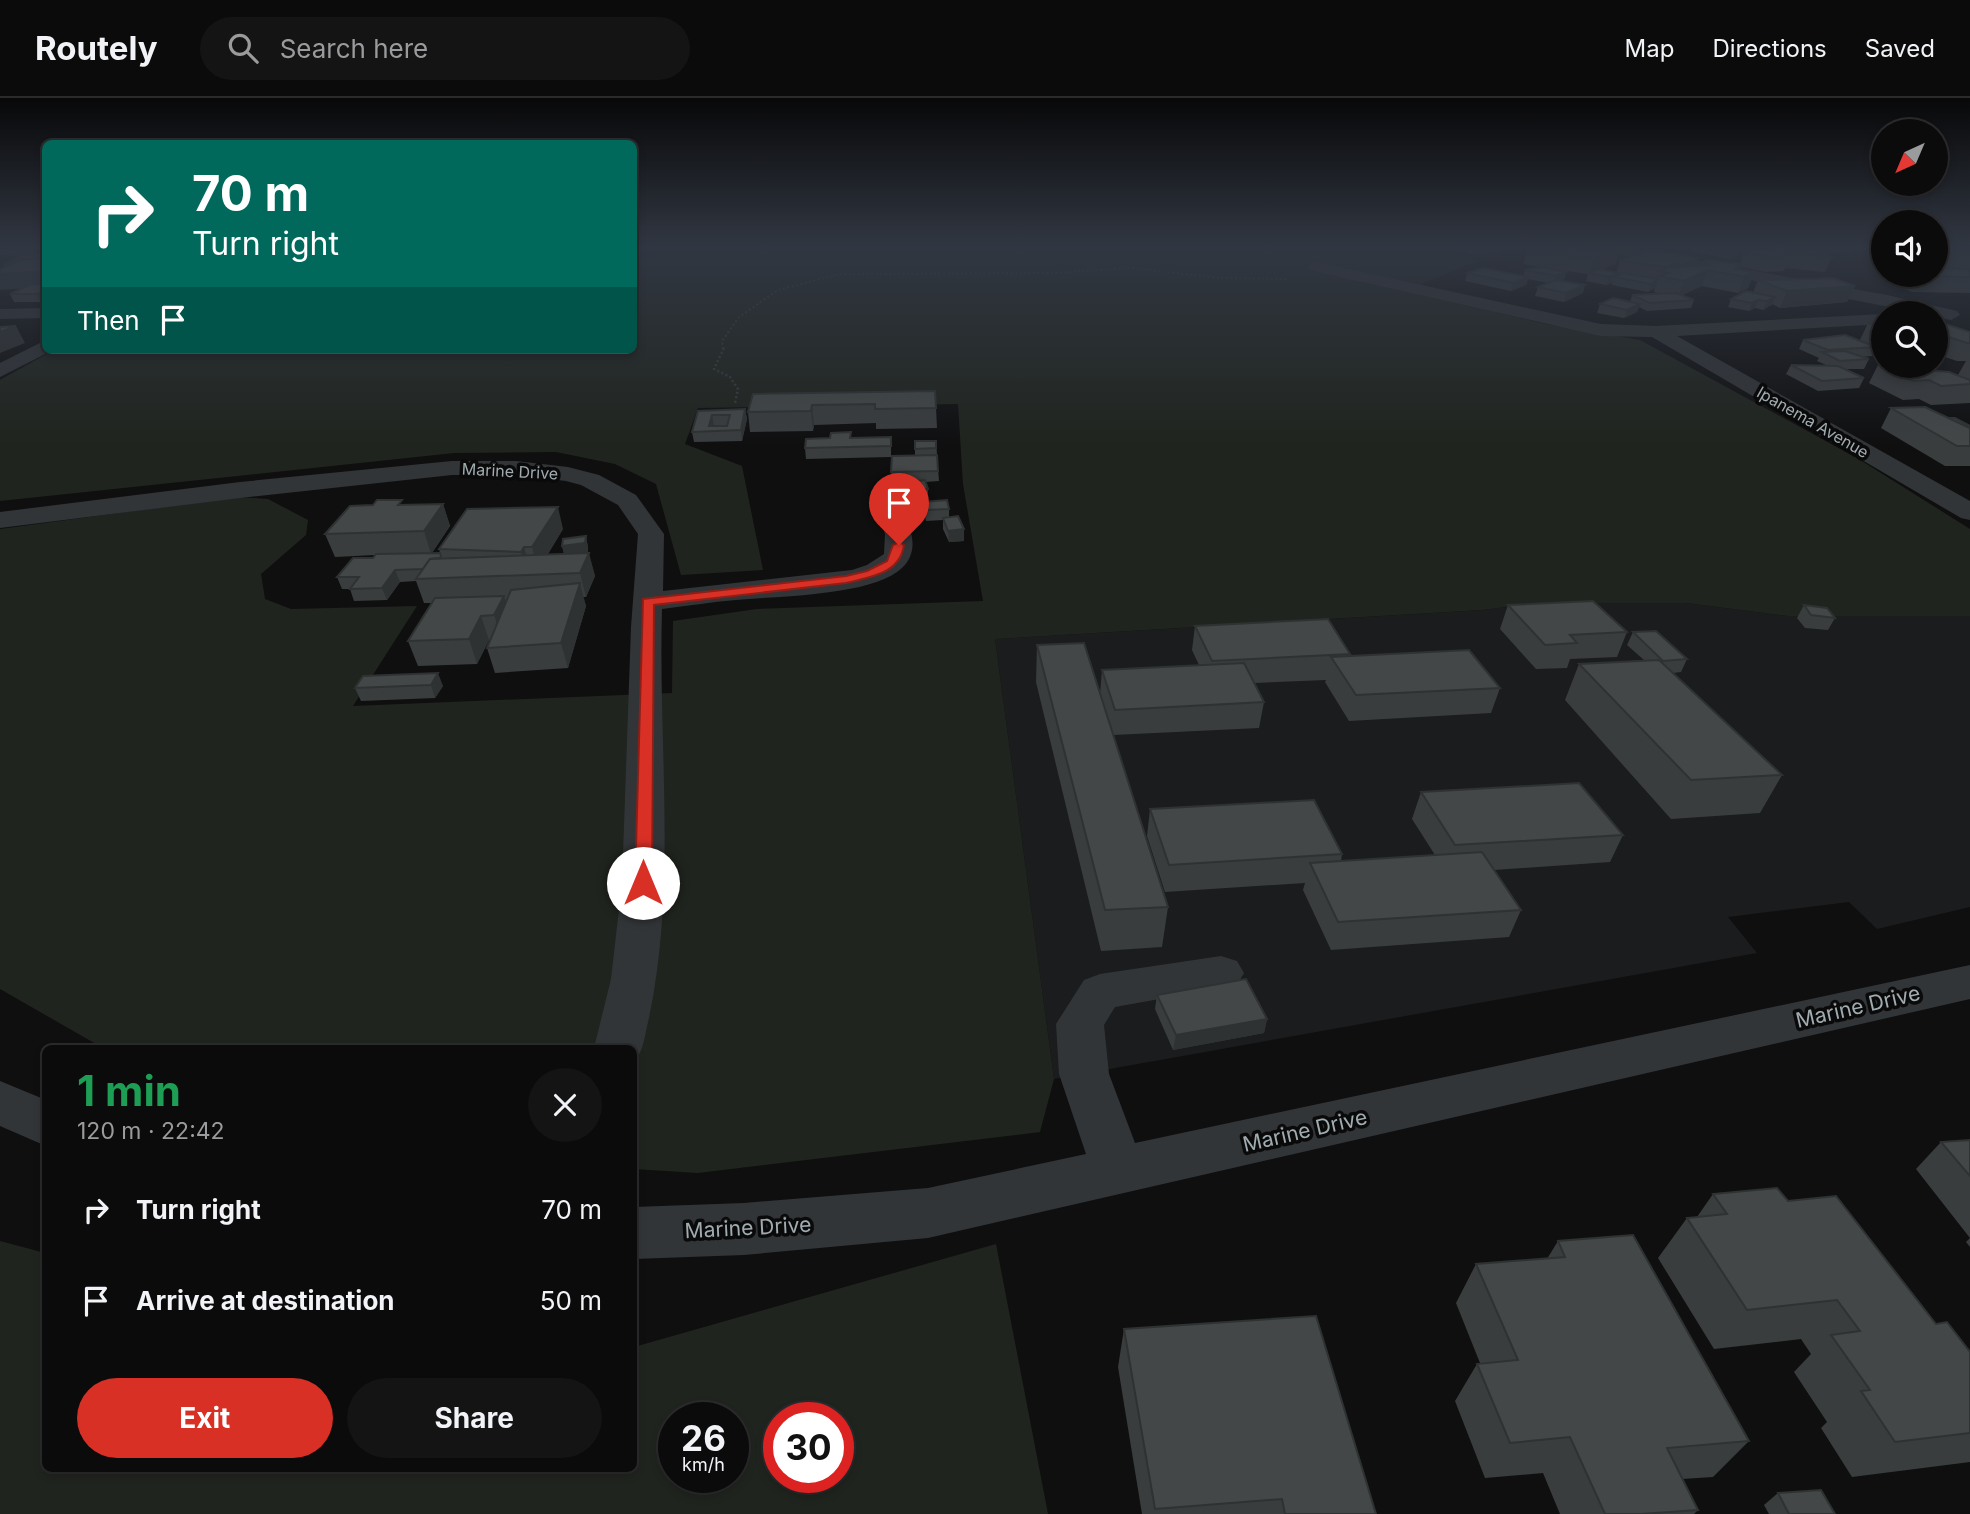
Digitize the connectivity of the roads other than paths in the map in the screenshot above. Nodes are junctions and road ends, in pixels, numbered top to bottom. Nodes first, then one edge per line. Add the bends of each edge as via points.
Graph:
1 (42, 313) edge
2 (1524, 313) edge
3 (0, 314) edge
4 (1970, 314) edge
5 (1948, 316) edge
6 (1871, 320) edge
7 (1656, 332) junction
8 (42, 348) edge
9 (0, 371) edge
10 (1970, 512) edge
11 (891, 515) dead end
12 (0, 520) edge
13 (648, 602) junction
14 (1221, 974) dead end
15 (1970, 982) edge
16 (619, 1045) edge
17 (0, 1101) edge
18 (42, 1122) edge
19 (1119, 1172) junction
20 (637, 1233) edge

1 - 3 street
2 - 7 street via 1601,330
4 - 5 street
6 - 7 street
7 - 10 street, Ipanema Avenue
8 - 9 street
11 - 13 street via 898,533 897,558 871,573
12 - 13 street, Marine Drive via 392,473 452,468 542,470 600,484 638,512 651,534
13 - 16 street, Marine Drive via 643,883 634,979
14 - 19 street via 1100,992 1080,1024 1084,1074
15 - 19 street, Marine Drive
17 - 18 street
19 - 20 street, Marine Drive via 928,1213 701,1233

